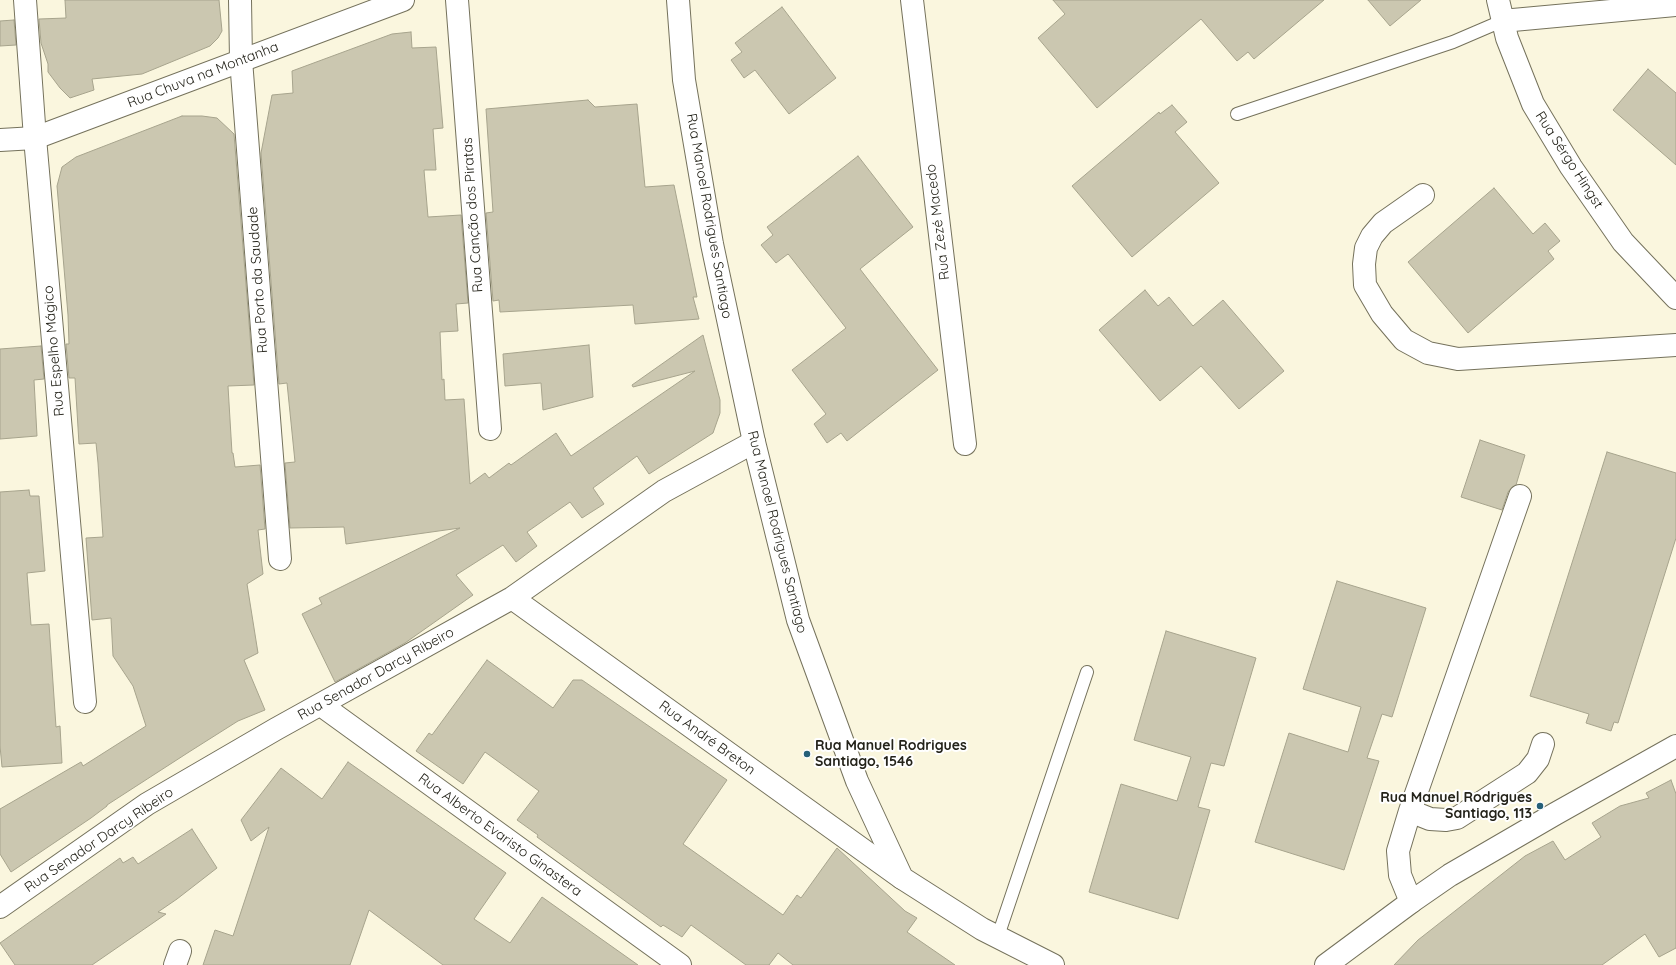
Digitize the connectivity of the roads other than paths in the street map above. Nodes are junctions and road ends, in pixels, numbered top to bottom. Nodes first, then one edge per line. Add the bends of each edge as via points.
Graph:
1 (25, 0) edge
2 (240, 0) edge
3 (403, 0) edge
4 (457, 0) edge
5 (678, 0) edge
6 (912, 0) edge
7 (1676, 5) edge
8 (1500, 10) edge
9 (241, 60) junction
10 (1237, 114) dead end
11 (35, 138) junction
12 (0, 140) edge
13 (1423, 195) dead end
14 (1676, 298) edge
15 (1676, 345) edge
16 (490, 429) dead end
17 (754, 442) junction
18 (965, 444) dead end
19 (1520, 496) dead end
20 (280, 560) dead end
21 (512, 598) junction
22 (1087, 672) dead end
23 (85, 702) dead end
24 (321, 705) junction
25 (1543, 744) dead end
26 (1676, 746) edge
27 (1410, 811) junction
28 (902, 878) junction
29 (1411, 902) junction
30 (0, 907) edge
31 (998, 936) junction
32 (680, 965) edge
33 (1052, 965) edge
34 (1326, 965) edge

1 - 11 street, Rua Espelho Mágico
2 - 9 street, Rua Porto da Saudade
3 - 9 street, Rua Chuva na Montanha
4 - 16 street, Rua Canção dos Piratas
5 - 17 street, Rua Manoel Rodrigues Santiago via 684,80 712,244
6 - 18 street, Rua Zezé Macedo
7 - 8 street
8 - 10 lane via 1453,42
8 - 14 street, Rua Sérgo Hingst via 1507,38 1533,104 1571,167 1623,242
9 - 11 street, Rua Chuva na Montanha
9 - 20 street, Rua Porto da Saudade
11 - 12 street, Rua Chuva na Montanha
11 - 23 street, Rua Espelho Mágico
13 - 15 street via 1383,223 1366,248 1365,285 1382,314 1404,340 1428,353 1458,359
17 - 21 street, Rua Senador Darcy Ribeiro via 664,491
17 - 28 street, Rua Manoel Rodrigues Santiago via 798,620 857,780
19 - 27 street
21 - 24 street, Rua Senador Darcy Ribeiro
21 - 28 street, Rua André Breton
22 - 31 lane
24 - 30 street, Rua Senador Darcy Ribeiro via 147,804
24 - 32 street, Rua Alberto Evaristo Ginastera
25 - 27 street via 1538,759 1526,773 1457,818 1430,818
26 - 29 street via 1574,803
27 - 29 street via 1398,851 1400,876
28 - 31 street
29 - 34 street
31 - 33 street

